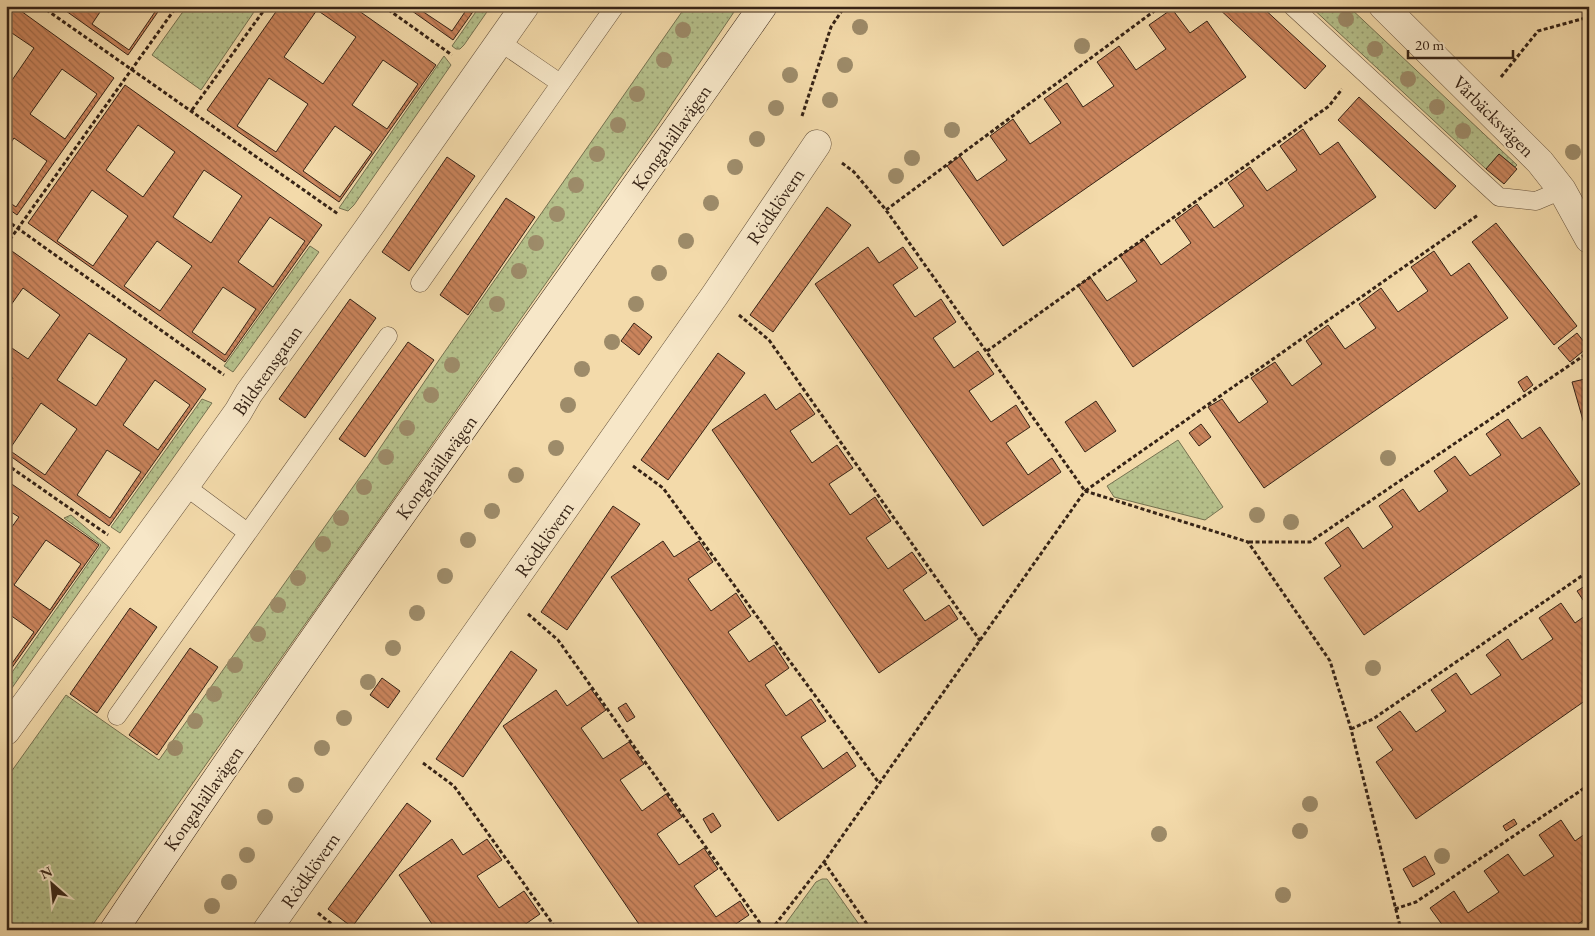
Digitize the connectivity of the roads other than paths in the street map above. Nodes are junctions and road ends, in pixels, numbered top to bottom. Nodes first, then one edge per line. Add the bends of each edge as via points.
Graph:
1 (525, 6) edge
2 (615, 6) edge
3 (763, 6) edge
4 (1292, 6) edge
5 (1383, 6) edge
6 (500, 42) junction
7 (560, 83) junction
8 (817, 144) road end
9 (1562, 190) junction
10 (1589, 239) edge
11 (420, 283) dead end
12 (388, 336) dead end
13 (185, 486) junction
14 (247, 532) junction
15 (117, 716) dead end
16 (6, 732) edge
17 (114, 930) edge
18 (266, 930) edge

1 - 6 street, Bildstensgatan
2 - 7 lane
3 - 17 street, Kongahällavägen via 373,555
4 - 9 lane via 1499,197 1536,201
5 - 9 street, Vårbäcksvägen via 1540,162
6 - 7 lane
6 - 13 street, Bildstensgatan
7 - 11 lane
8 - 18 street, Rödklövern via 716,295
9 - 10 street, Vårbäcksvägen
12 - 14 lane
13 - 14 lane
13 - 16 street, Bildstensgatan
14 - 15 lane

